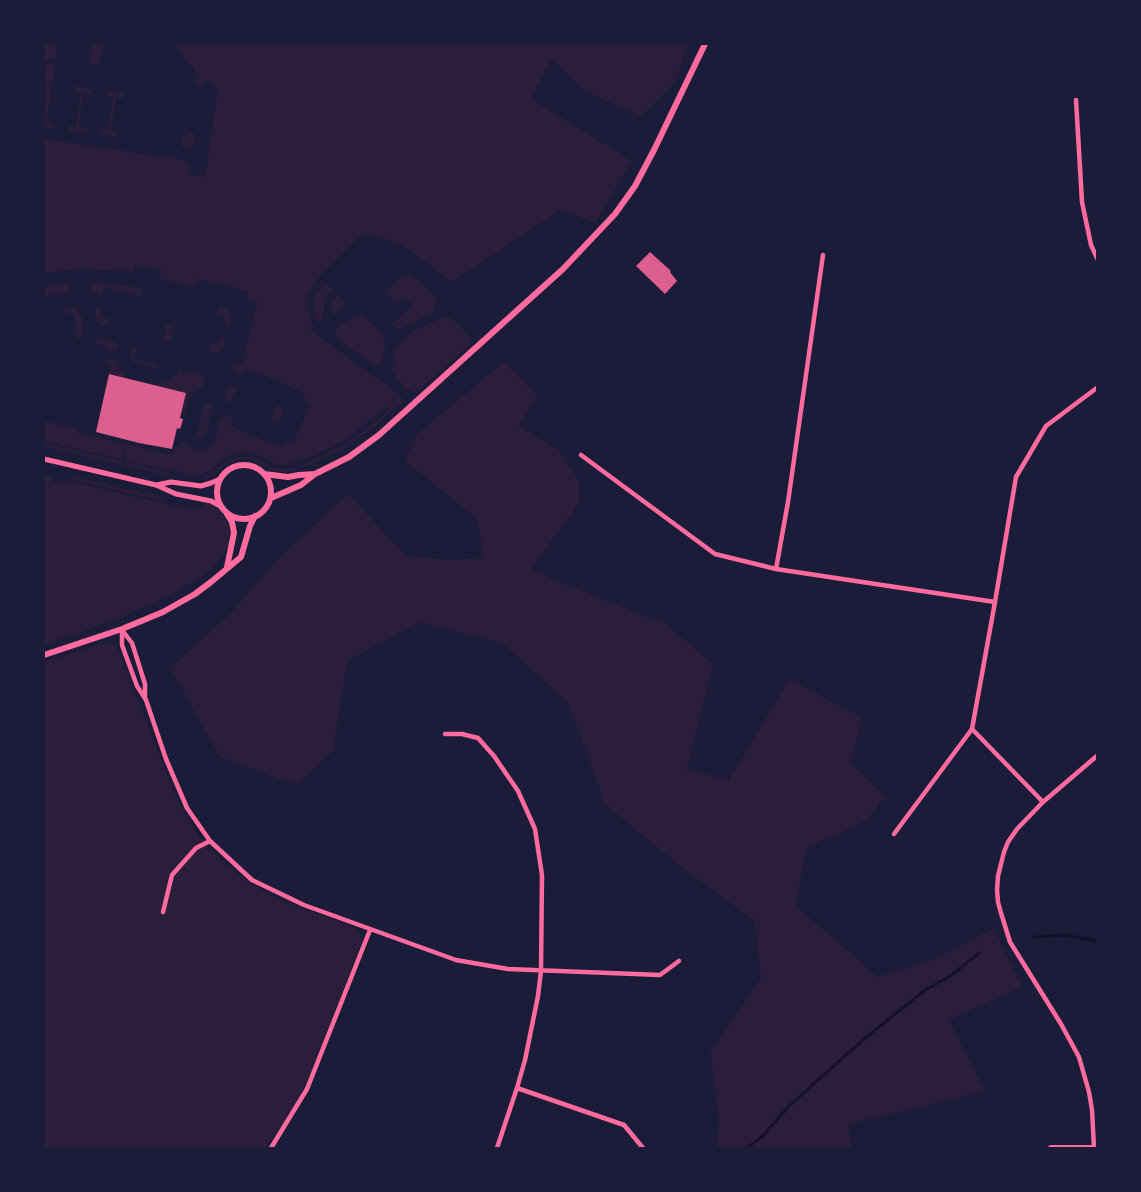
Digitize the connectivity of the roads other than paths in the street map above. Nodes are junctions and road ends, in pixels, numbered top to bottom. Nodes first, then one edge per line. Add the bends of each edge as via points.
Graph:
1 (705, 44) edge
2 (1076, 100) dead end
3 (823, 255) dead end
4 (1098, 260) edge
5 (1098, 387) edge
6 (581, 455) dead end
7 (44, 459) edge
8 (264, 474) junction
9 (315, 474) junction
10 (220, 478) junction
11 (156, 486) junction
12 (271, 498) junction
13 (224, 509) junction
14 (255, 516) junction
15 (227, 568) junction
16 (776, 569) junction
17 (995, 602) junction
18 (122, 629) junction
19 (44, 655) edge
20 (146, 700) junction
21 (972, 729) junction
22 (445, 734) dead end
23 (1098, 755) edge
24 (1043, 802) junction
25 (894, 834) dead end
26 (210, 841) junction
27 (163, 912) dead end
28 (370, 930) junction
29 (680, 961) dead end
30 (541, 971) junction
31 (517, 1088) junction
32 (1096, 1148) edge
33 (271, 1149) edge
34 (497, 1149) edge
35 (643, 1149) edge
36 (1051, 1149) edge

1 - 9 main road via 635,186 615,214 564,269 387,429 349,457
2 - 4 street via 1082,202
3 - 16 street
5 - 17 street via 1046,426 1016,477
6 - 16 street via 716,554
7 - 11 street
8 - 9 main road
8 - 10 main road via 258,468 241,465
8 - 12 main road
9 - 12 main road
10 - 11 street via 201,486 171,482
10 - 13 main road via 217,493
11 - 13 street via 211,501
12 - 14 main road
13 - 14 main road via 236,517
13 - 15 main road via 234,533
14 - 15 main road via 240,557
15 - 18 main road via 195,594
16 - 17 street
17 - 21 street
18 - 19 main road
18 - 20 street via 132,643
18 - 20 street via 122,645
20 - 26 street via 187,808
21 - 24 street
21 - 25 street
22 - 30 street via 478,738 518,791 536,829 542,875
23 - 24 street
24 - 32 street via 1008,842 998,876 998,902 1010,942 1079,1058 1089,1092
26 - 27 street via 196,848 172,875
26 - 28 street via 252,880
28 - 30 street via 456,960
28 - 33 street via 307,1089
29 - 30 street via 660,975
30 - 31 street
31 - 34 street
31 - 35 street via 624,1125
32 - 36 main road

